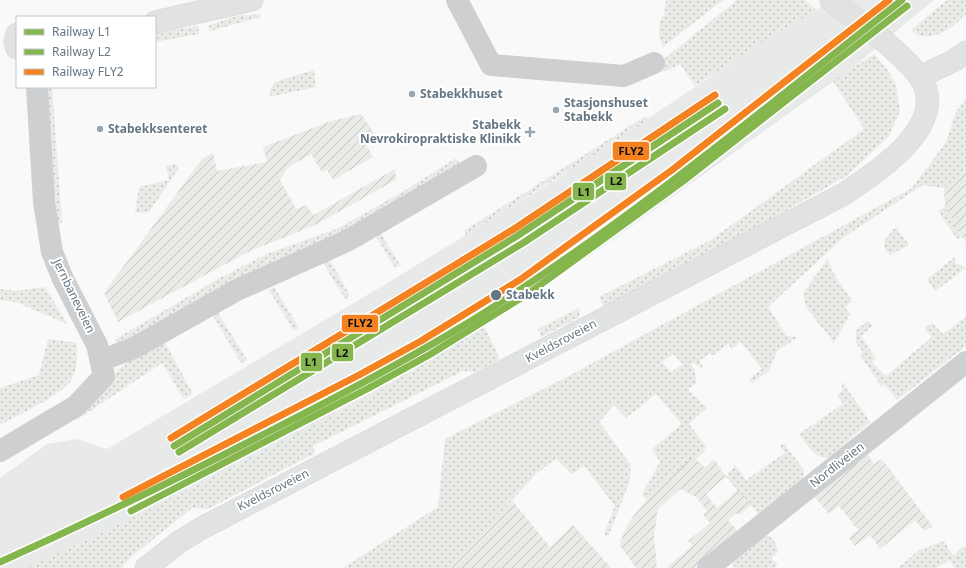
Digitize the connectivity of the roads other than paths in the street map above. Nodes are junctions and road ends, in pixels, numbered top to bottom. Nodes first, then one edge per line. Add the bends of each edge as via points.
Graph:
1 (252, 0) edge
2 (457, 0) edge
3 (831, 0) edge
4 (156, 22) edge
5 (966, 52) edge
6 (654, 63) dead end
7 (920, 77) junction
8 (37, 88) edge
9 (476, 166) dead end
10 (102, 360) junction
11 (966, 362) edge
12 (0, 451) edge
13 (146, 568) edge
14 (708, 568) edge

1 - 4 main road
2 - 6 street via 491,65 624,76
3 - 7 main road via 907,62
5 - 7 main road
7 - 13 main road, Kveldsroveien via 925,88 926,101 919,130 908,145 892,159 844,194 229,513 179,542
8 - 10 street, Jernbaneveien via 44,202 52,252 62,277 94,337
9 - 10 street via 347,241 238,290 134,348
10 - 12 street, Jernbaneveien via 104,376 76,406
11 - 14 street, Nordliveien

